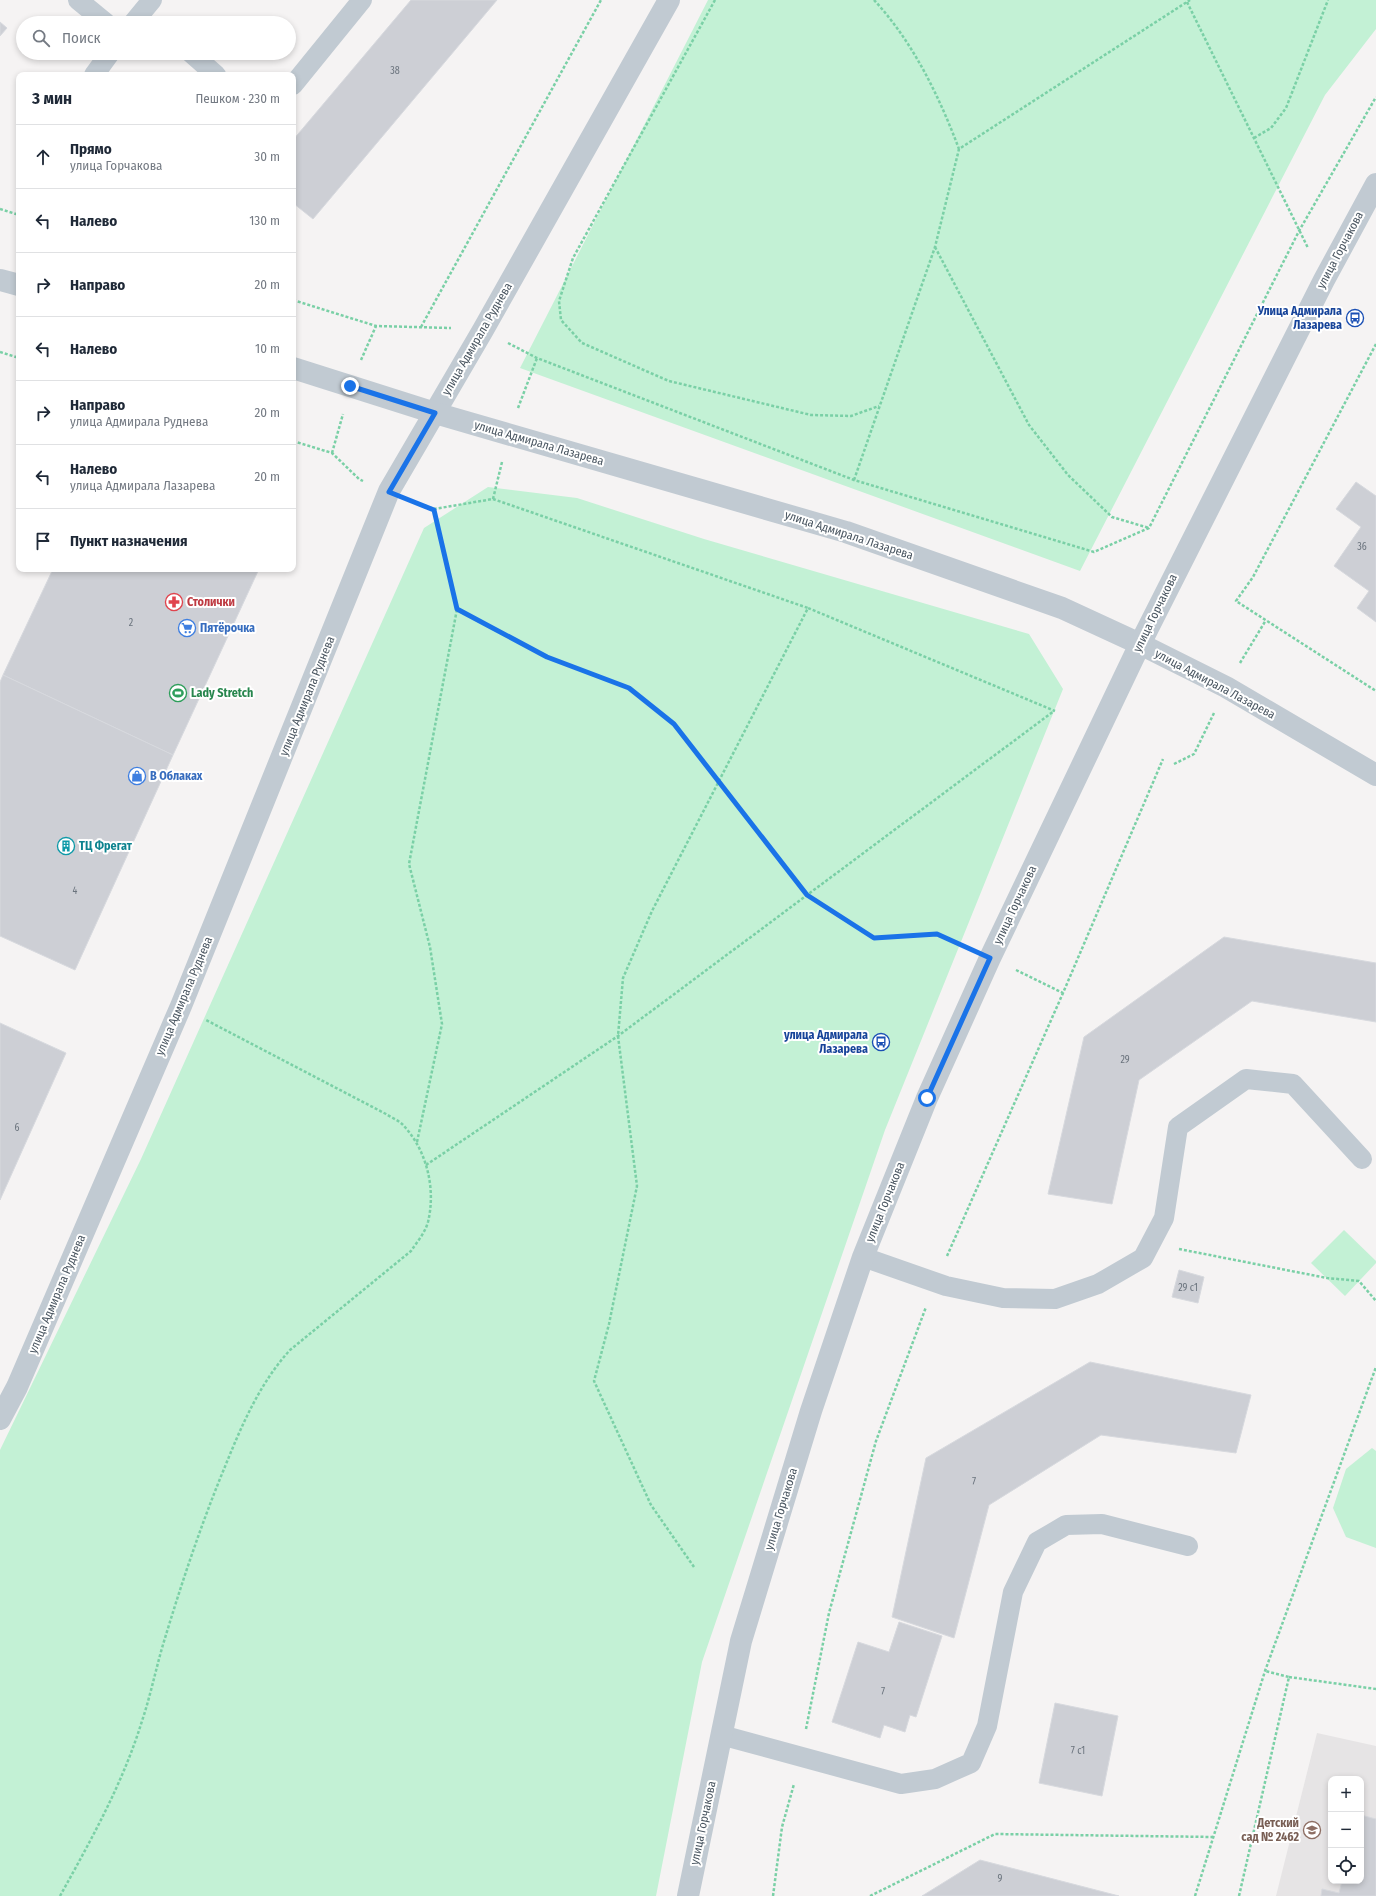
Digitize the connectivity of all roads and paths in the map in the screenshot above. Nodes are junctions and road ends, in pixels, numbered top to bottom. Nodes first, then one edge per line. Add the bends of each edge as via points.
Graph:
1 (78, 0) edge
2 (362, 0) edge
3 (601, 0) edge
4 (669, 0) edge
5 (715, 0) edge
6 (874, 0) edge
7 (1190, 0) edge
8 (1328, 0) edge
9 (1187, 2) junction
10 (97, 16) edge
11 (105, 60) edge
12 (198, 60) edge
13 (96, 72) edge
14 (212, 72) edge
15 (296, 81) edge
16 (1376, 97) edge
17 (1254, 138) junction
18 (959, 149) junction
19 (1376, 184) edge
20 (0, 208) edge
21 (16, 214) edge
22 (1299, 231) junction
23 (935, 247) junction
24 (0, 280) edge
25 (1324, 280) junction
26 (16, 284) edge
27 (296, 301) edge
28 (421, 327) junction
29 (483, 330) junction
30 (1376, 344) edge
31 (0, 352) edge
32 (16, 357) edge
33 (296, 369) edge
34 (879, 406) junction
35 (435, 413) junction
36 (296, 442) edge
37 (854, 480) junction
38 (389, 492) junction
39 (434, 510) junction
40 (1149, 528) junction
41 (808, 608) junction
42 (457, 609) junction
43 (1140, 644) junction
44 (1376, 691) edge
45 (1163, 759) dead end
46 (1376, 775) edge
47 (718, 782) junction
48 (807, 895) junction
49 (990, 958) junction
50 (1063, 993) junction
51 (181, 1006) junction
52 (618, 1036) junction
53 (417, 1143) junction
54 (1362, 1159) dead end
55 (426, 1165) junction
56 (1150, 1243) junction
57 (863, 1257) junction
58 (936, 1282) junction
59 (1376, 1301) edge
60 (1376, 1366) edge
61 (0, 1419) edge
62 (1188, 1546) dead end
63 (694, 1568) dead end
64 (1265, 1671) junction
65 (1289, 1677) junction
66 (1376, 1689) edge
67 (721, 1735) junction
68 (802, 1757) junction
69 (1213, 1837) junction
70 (60, 1896) edge
71 (688, 1896) edge
72 (773, 1896) edge
73 (870, 1896) edge
74 (1195, 1896) edge
75 (1239, 1896) edge

1 - 10 lane
2 - 15 lane
3 - 28 path
4 - 29 street, улица Адмирала Руднева
5 - 34 path via 573,258 559,301 561,320 582,343 669,381 811,415 851,416
6 - 18 path via 912,48
7 - 9 path
8 - 17 path via 1286,108 1271,128
9 - 17 path
9 - 18 path
11 - 13 lane
12 - 14 lane
16 - 22 path
17 - 22 path
18 - 23 path
19 - 25 street, улица Горчакова
20 - 21 path
22 - 25 path
22 - 40 path
23 - 34 path
23 - 40 path via 1029,425 1068,475 1112,516
24 - 26 street
25 - 43 street, улица Горчакова
27 - 28 path via 376,326
28 - 29 path
29 - 35 street, улица Адмирала Руднева
29 - 37 path via 537,358
30 - 44 path via 1253,577 1236,601
31 - 32 path
33 - 35 street, улица Адмирала Лазарева
34 - 37 path
35 - 38 street, улица Адмирала Руднева
35 - 43 street, улица Адмирала Лазарева via 846,532 1062,608
36 - 38 path via 332,453 359,479
37 - 40 path via 1094,552
38 - 39 path
38 - 51 street, улица Адмирала Руднева
39 - 41 path via 494,499
39 - 42 path
41 - 47 path
41 - 48 path via 1055,711
42 - 47 path via 547,657 629,688 674,724
42 - 53 path via 409,864 430,947 442,1024
43 - 46 street, улица Адмирала Лазарева via 1226,687
43 - 49 street, улица Горчакова
45 - 50 path
47 - 48 path
47 - 52 path via 652,910 623,978
48 - 49 path via 874,938 937,934
48 - 52 path
49 - 50 path
49 - 57 street, улица Горчакова via 927,1098
50 - 58 path
51 - 53 path via 386,1114 403,1125
51 - 61 street, улица Адмирала Руднева via 17,1387
52 - 55 path
52 - 63 path via 637,1186 609,1324 594,1381 650,1505
53 - 55 path
54 - 56 lane via 1293,1084 1246,1079 1178,1126 1164,1218
55 - 70 path via 430,1202 428,1222 421,1237 406,1256 290,1350 276,1365 255,1401 201,1527 128,1760 92,1838
56 - 58 lane via 1143,1258 1098,1284 1055,1299 1003,1298
56 - 59 path via 1327,1278 1359,1281
57 - 58 lane
57 - 67 street, улица Горчакова via 811,1411 741,1641
58 - 68 path via 876,1441 829,1613
60 - 64 path
62 - 68 lane via 1102,1524 1066,1525 1037,1542 1013,1592 987,1726 971,1763 934,1779 901,1784
64 - 65 path
64 - 69 path
65 - 66 path
65 - 75 path
67 - 68 lane
67 - 71 street, улица Горчакова
68 - 72 path via 782,1827
69 - 73 path via 995,1834
69 - 74 path

